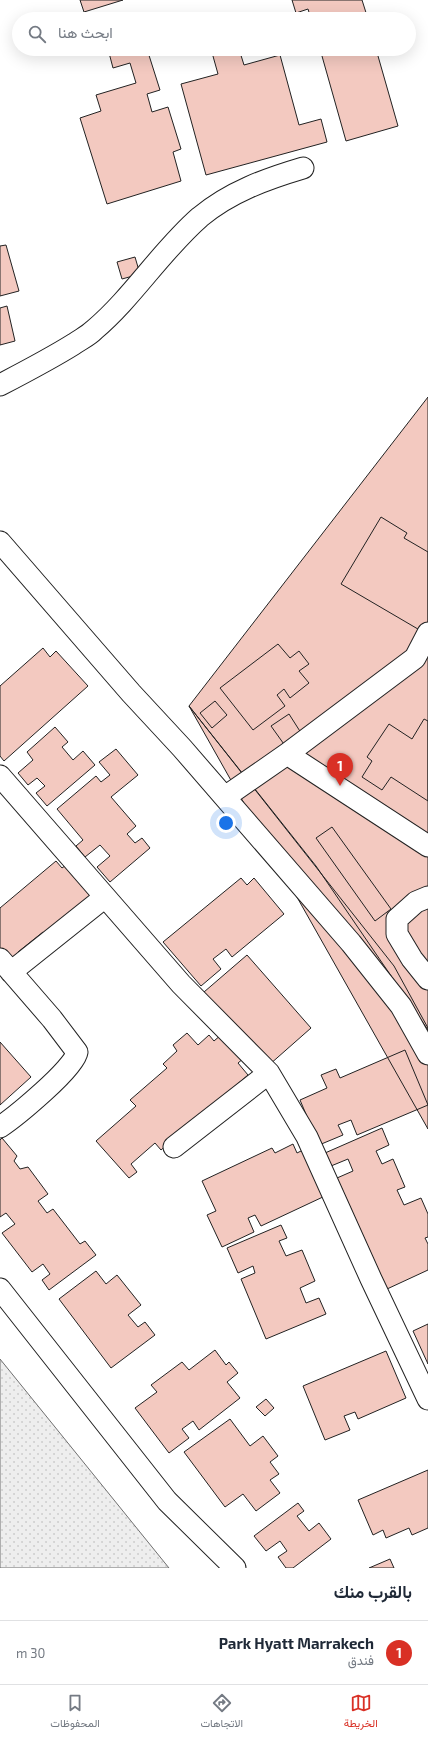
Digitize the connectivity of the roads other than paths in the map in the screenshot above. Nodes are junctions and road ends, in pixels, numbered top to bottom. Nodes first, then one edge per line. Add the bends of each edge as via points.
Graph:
1 (303, 168) dead end
2 (0, 385) edge
3 (0, 542) edge
4 (428, 633) edge
5 (287, 754) junction
6 (0, 776) edge
7 (225, 798) junction
8 (428, 846) edge
9 (105, 897) junction
10 (428, 897) edge
11 (5, 965) edge
12 (428, 979) edge
13 (428, 1054) edge
14 (269, 1073) junction
15 (0, 1127) edge
16 (174, 1147) dead end
17 (0, 1289) edge
18 (428, 1399) edge
19 (235, 1568) edge

1 - 2 street via 269,178 243,190 201,216 94,331 56,356
3 - 7 street
4 - 5 street via 415,658
5 - 7 street
5 - 8 street
6 - 9 street
7 - 13 street via 385,984 401,1006
9 - 11 street
9 - 14 street via 181,984
10 - 12 street via 416,902 397,920 397,934
11 - 15 street via 52,1019 76,1052 73,1062 62,1074
14 - 16 street
14 - 18 street via 306,1137
17 - 19 street via 158,1490

